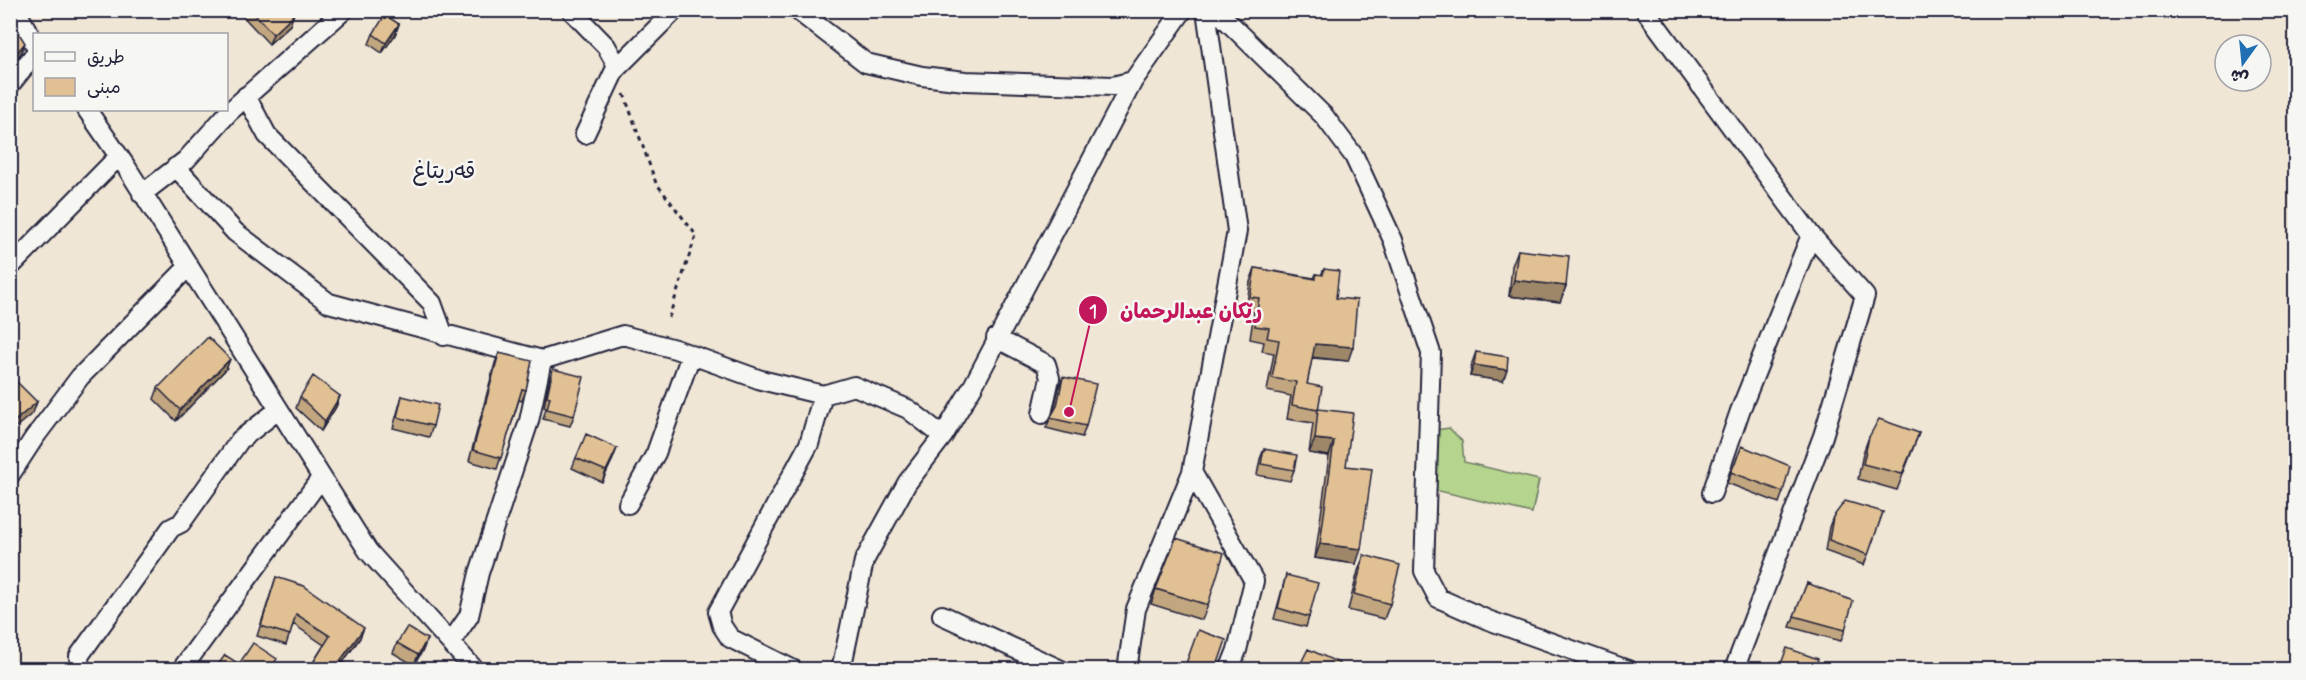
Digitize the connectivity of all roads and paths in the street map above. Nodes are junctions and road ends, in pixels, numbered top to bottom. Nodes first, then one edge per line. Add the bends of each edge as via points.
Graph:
1 (16, 10) edge
2 (344, 10) edge
3 (571, 10) edge
4 (675, 10) edge
5 (797, 10) edge
6 (1184, 10) edge
7 (1206, 10) edge
8 (1216, 10) edge
9 (1645, 10) edge
10 (33, 41) edge
11 (33, 56) edge
12 (616, 69) junction
13 (1133, 81) junction
14 (10, 85) edge
15 (246, 96) junction
16 (88, 111) edge
17 (585, 134) dead end
18 (119, 156) junction
19 (176, 167) junction
20 (142, 194) junction
21 (1811, 235) junction
22 (10, 267) edge
23 (188, 267) junction
24 (668, 320) dead end
25 (444, 336) junction
26 (996, 338) junction
27 (691, 355) junction
28 (542, 360) junction
29 (823, 395) junction
30 (278, 410) junction
31 (1042, 414) dead end
32 (943, 436) junction
33 (1192, 472) junction
34 (10, 475) edge
35 (321, 478) junction
36 (1712, 493) dead end
37 (628, 504) dead end
38 (942, 615) dead end
39 (451, 642) junction
40 (80, 669) edge
41 (181, 669) edge
42 (476, 669) edge
43 (794, 669) edge
44 (841, 669) edge
45 (1061, 669) edge
46 (1127, 669) edge
47 (1229, 669) edge
48 (1628, 669) edge
49 (1734, 669) edge

1 - 10 street
2 - 15 street
3 - 12 street via 606,46
4 - 12 street
5 - 13 street via 866,63 922,76 1113,86
6 - 13 street
7 - 33 street via 1237,231
8 - 48 street via 1324,116 1354,156 1393,240 1431,353 1424,571 1438,598 1488,620
9 - 21 street
11 - 14 street
12 - 17 street
12 - 24 path via 656,183 696,235
13 - 26 street
15 - 19 street
15 - 25 street via 267,135 432,303
16 - 18 street
18 - 20 street
18 - 22 street
19 - 20 street
19 - 25 street via 235,232 329,303
20 - 23 street
21 - 36 street via 1740,411
21 - 49 street via 1865,296 1823,436
23 - 30 street
23 - 34 street via 80,377
25 - 28 street
26 - 31 street via 1046,364 1050,378
26 - 32 street
27 - 28 street via 623,335
27 - 29 street via 761,380
27 - 37 street via 656,453
28 - 39 street via 529,421 478,573 469,616
29 - 32 street via 854,386 908,409
29 - 43 street via 809,444 718,612 730,638
30 - 35 street
30 - 40 street via 240,441 181,523 171,528 79,656
32 - 44 street via 907,483 864,561
33 - 46 street via 1136,609
33 - 47 street via 1254,581
35 - 39 street via 368,551
35 - 41 street
38 - 45 street
39 - 42 street

